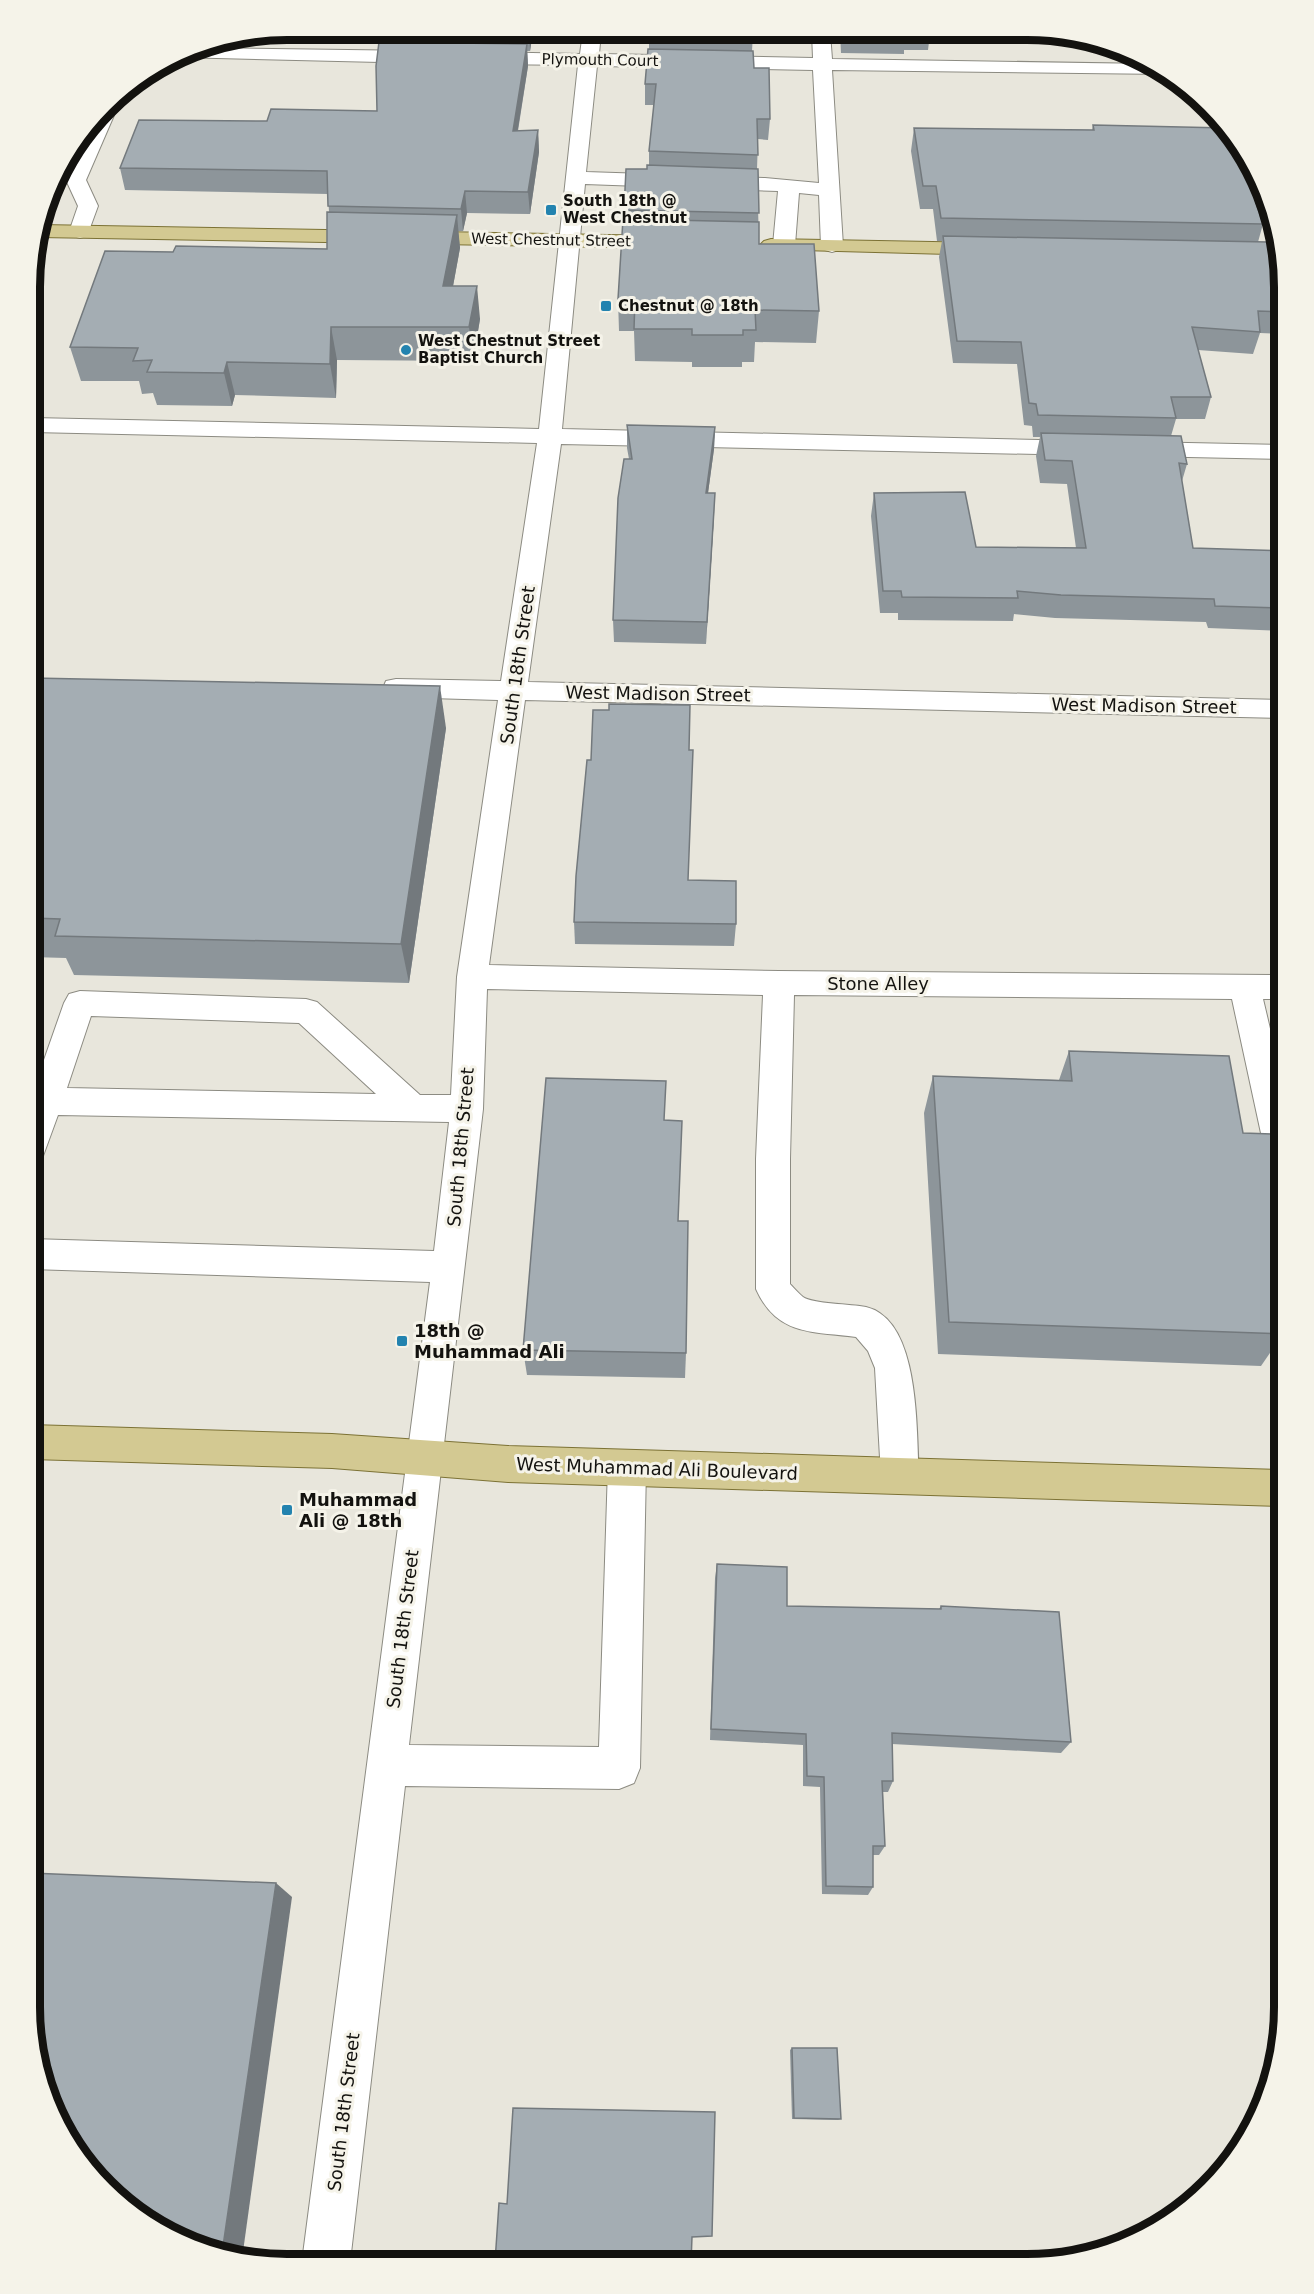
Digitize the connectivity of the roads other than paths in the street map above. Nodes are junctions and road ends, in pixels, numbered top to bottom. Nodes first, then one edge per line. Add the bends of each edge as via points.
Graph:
1 (820, 40) edge
2 (591, 46) edge
3 (210, 53) edge
4 (822, 64) junction
5 (1142, 70) edge
6 (98, 130) edge
7 (575, 178) junction
8 (789, 186) junction
9 (829, 190) junction
10 (47, 231) edge
11 (81, 232) junction
12 (569, 240) junction
13 (688, 243) edge
14 (748, 244) edge
15 (784, 245) junction
16 (832, 246) junction
17 (1008, 250) edge
18 (1208, 254) edge
19 (1271, 256) edge
20 (40, 425) edge
21 (550, 436) junction
22 (1274, 452) edge
23 (373, 687) edge
24 (514, 691) junction
25 (1274, 709) edge
26 (472, 977) junction
27 (778, 983) junction
28 (1245, 986) junction
29 (1274, 987) edge
30 (46, 1101) junction
31 (412, 1107) junction
32 (467, 1108) junction
33 (1274, 1116) edge
34 (40, 1119) edge
35 (40, 1254) edge
36 (449, 1267) junction
37 (40, 1442) edge
38 (424, 1457) junction
39 (627, 1468) junction
40 (900, 1476) junction
41 (1274, 1488) edge
42 (387, 1765) junction
43 (327, 2254) edge

1 - 4 street
2 - 3 street, Plymouth Court via 452,57
2 - 4 street, Plymouth Court
2 - 7 street, South 18th Street
4 - 5 street, Plymouth Court
4 - 9 street
6 - 11 street via 76,180 88,206
7 - 8 street
7 - 12 street, South 18th Street
8 - 9 street
8 - 15 street
9 - 16 street
10 - 11 main road, West Chestnut Street
11 - 12 main road, West Chestnut Street
12 - 13 main road, West Chestnut Street
12 - 21 street, South 18th Street
14 - 15 main road
15 - 16 main road
16 - 17 main road
18 - 19 main road
20 - 21 street
21 - 22 street
21 - 24 street, South 18th Street
23 - 24 street, West Madison Street
24 - 25 street, West Madison Street
24 - 26 street, South 18th Street
26 - 27 street, Stone Alley
26 - 32 street, South 18th Street
27 - 28 street, Stone Alley
27 - 40 street via 773,1289 795,1313 866,1323 882,1341 892,1368
28 - 29 street, Stone Alley
28 - 33 street
30 - 31 street
30 - 31 street via 80,1003 306,1011
30 - 34 street
31 - 32 street
32 - 36 street, South 18th Street
35 - 36 street
36 - 38 street, South 18th Street
37 - 38 main road, West Muhammad Ali Boulevard
38 - 39 main road, West Muhammad Ali Boulevard
38 - 42 street, South 18th Street
39 - 40 main road, West Muhammad Ali Boulevard
39 - 42 street via 620,1768
40 - 41 main road, West Muhammad Ali Boulevard
42 - 43 street, South 18th Street

